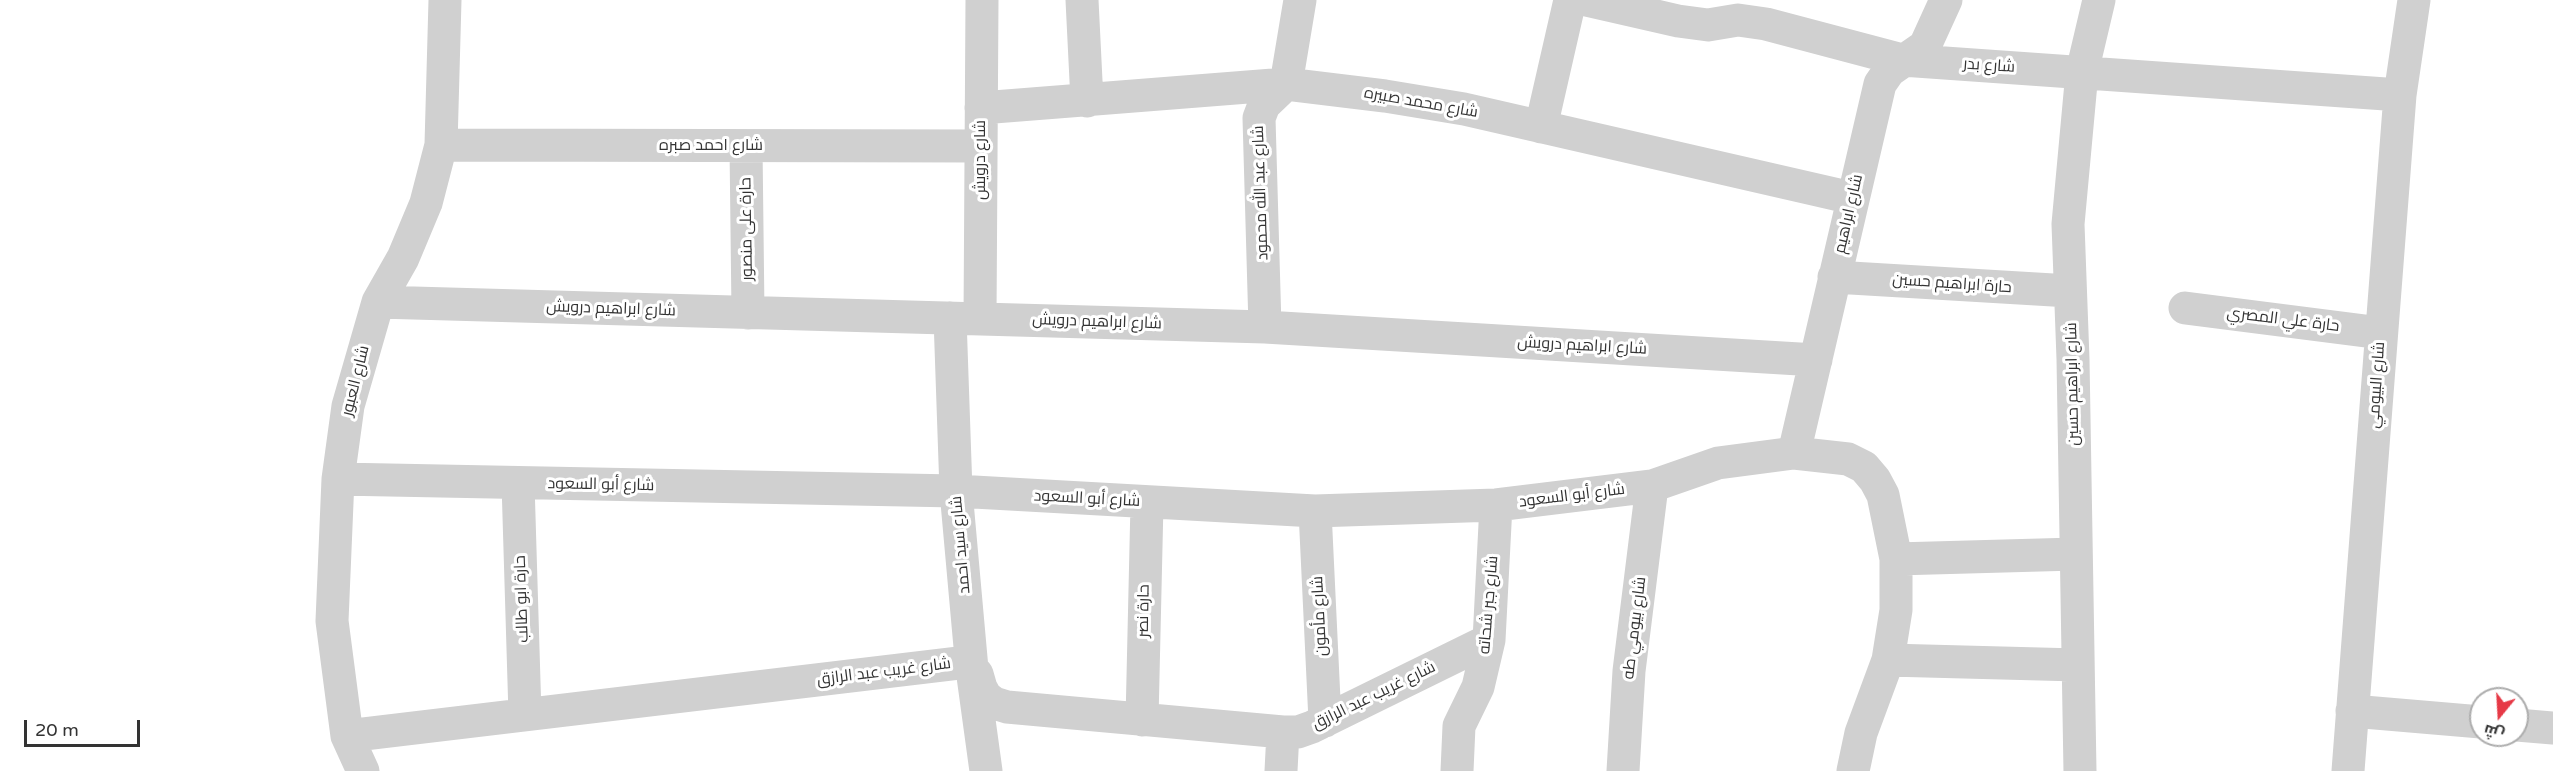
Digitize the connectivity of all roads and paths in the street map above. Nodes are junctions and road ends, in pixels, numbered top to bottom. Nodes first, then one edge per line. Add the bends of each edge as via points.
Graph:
1 (445, 0) edge
2 (982, 0) edge
3 (1082, 0) edge
4 (1299, 0) edge
5 (1569, 0) edge
6 (1586, 0) edge
7 (1946, 0) edge
8 (2099, 0) edge
9 (2407, 0) edge
10 (2415, 0) edge
11 (1902, 60) junction
12 (2082, 72) junction
13 (1286, 84) junction
14 (2400, 95) junction
15 (1088, 100) junction
16 (981, 108) junction
17 (1541, 127) junction
18 (441, 146) junction
19 (746, 146) junction
20 (981, 146) junction
21 (1852, 198) junction
22 (1834, 277) junction
23 (2070, 291) junction
24 (378, 302) junction
25 (2185, 308) dead end
26 (748, 313) junction
27 (965, 319) junction
28 (1265, 327) junction
29 (2381, 333) junction
30 (1816, 360) junction
31 (1794, 453) junction
32 (338, 478) junction
33 (518, 483) junction
34 (1652, 486) junction
35 (956, 491) junction
36 (1147, 503) junction
37 (1496, 505) junction
38 (1315, 511) junction
39 (2076, 554) junction
40 (1896, 558) junction
41 (1489, 640) junction
42 (1888, 660) junction
43 (2078, 665) junction
44 (972, 669) junction
45 (2352, 711) junction
46 (525, 715) junction
47 (1142, 720) junction
48 (1325, 721) junction
49 (2469, 721) edge
50 (2529, 726) edge
51 (2553, 728) edge
52 (1283, 732) junction
53 (347, 736) junction
54 (363, 771) edge
55 (986, 771) edge
56 (1281, 771) edge
57 (1457, 771) edge
58 (1623, 771) edge
59 (1853, 771) edge
60 (2080, 771) edge
61 (2348, 771) edge

1 - 18 street, شارع العبور
2 - 16 street, شارع درويش
3 - 15 street
4 - 13 street
5 - 17 street
6 - 11 street, شارع بدر via 1708,25 1738,20 1766,24
7 - 11 street, شارع ابراهيم via 1925,46
8 - 12 street, شارع ابراهيم حسين
9 - 10 street
10 - 14 street, شارع البيومي
11 - 12 street, شارع بدر
11 - 21 street, شارع ابراهيم via 1880,84
12 - 14 street, شارع بدر
12 - 23 street, شارع ابراهيم حسين via 2068,224
13 - 15 street, شارع محمد صبيره
13 - 17 street, شارع محمد صبيره via 1464,109
13 - 28 street, شارع عبد الله محمود via 1264,105 1259,118
14 - 29 street, شارع البيومي
15 - 16 street, شارع محمد صبيره
16 - 20 street, شارع درويش
17 - 21 street, شارع محمد صبيره
18 - 19 street, شارع احمد صبره
18 - 24 street, شارع العبور via 426,203 403,258
19 - 20 street, شارع احمد صبره
19 - 26 street, حارة على منصور
20 - 27 street, شارع درويش
21 - 22 street, شارع ابراهيم
22 - 23 street, حارة ابراهيم حسين
22 - 30 street, شارع ابراهيم
23 - 39 street, شارع ابراهيم حسين
24 - 26 street, شارع ابراهيم درويش
24 - 32 street, شارع العبور via 348,406
25 - 29 street, حارة علي المصري
26 - 27 street, شارع ابراهيم درويش
27 - 28 street, شارع ابراهيم درويش
27 - 35 street, شارع سيد احمد
28 - 30 street, شارع ابراهيم درويش
29 - 45 street, شارع البيومي
30 - 31 street, شارع ابراهيم
31 - 34 street, شارع أبو السعود via 1718,463
31 - 40 street, شارع أبو السعود via 1848,459 1863,467 1883,495
32 - 33 street, شارع أبو السعود
32 - 53 street, شارع العبور via 332,621
33 - 35 street, شارع أبو السعود
33 - 46 street, حارة ابو طالب
34 - 37 street, شارع أبو السعود
34 - 58 street, شارع بيومي طه via 1629,671
35 - 36 street, شارع أبو السعود
35 - 44 street, شارع سيد احمد
36 - 38 street, شارع أبو السعود
36 - 47 street, حارة نصر
37 - 38 street, شارع أبو السعود
37 - 41 street, شارع جبر شحاته
38 - 48 street, شارع مأمون
39 - 40 street
39 - 43 street, شارع ابراهيم حسين
40 - 42 street, شارع أبو السعود via 1896,610
41 - 48 street, شارع غريب عبد الرازق
41 - 57 street, شارع جبر شحاته via 1478,687 1459,726
42 - 43 street
42 - 59 street, شارع أبو السعود via 1861,733
43 - 60 street, شارع ابراهيم حسين
44 - 46 street, شارع غريب عبد الرازق via 959,663
44 - 47 street, شارع غريب عبد الرازق via 986,697 1006,706
44 - 55 street, شارع سيد احمد
45 - 49 street
45 - 61 street, شارع البيومي
46 - 53 street, شارع غريب عبد الرازق
47 - 52 street, شارع غريب عبد الرازق
48 - 52 street, شارع غريب عبد الرازق via 1298,732
50 - 51 street
52 - 56 street
53 - 54 street, شارع العبور

